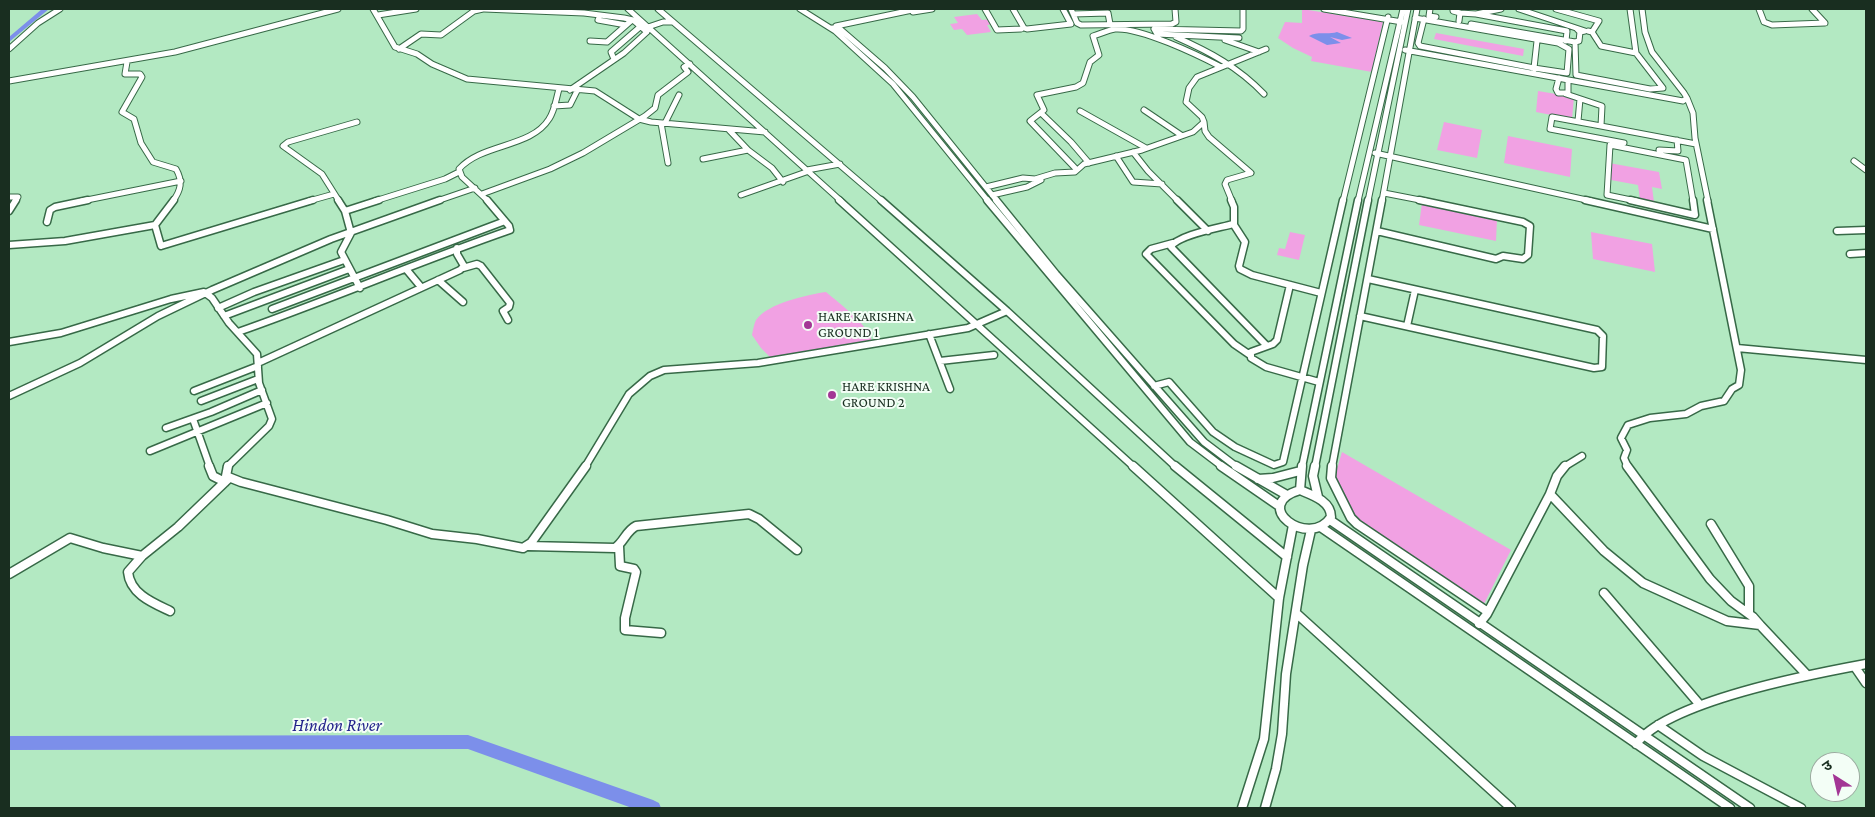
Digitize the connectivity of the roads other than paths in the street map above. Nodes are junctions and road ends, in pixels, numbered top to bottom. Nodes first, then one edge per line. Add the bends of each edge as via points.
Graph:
1 (60, 9) edge
2 (338, 9) edge
3 (373, 9) edge
4 (416, 9) edge
5 (481, 9) edge
6 (610, 9) edge
7 (628, 9) edge
8 (658, 9) edge
9 (800, 9) edge
10 (808, 9) edge
11 (917, 9) edge
12 (932, 9) edge
13 (985, 9) edge
14 (1013, 9) edge
15 (1063, 9) edge
16 (1071, 9) edge
17 (1175, 9) edge
18 (1243, 9) edge
19 (1324, 9) edge
20 (1342, 9) edge
21 (1402, 9) edge
22 (1408, 9) edge
23 (1417, 9) edge
24 (1430, 9) edge
25 (1454, 9) edge
26 (1501, 9) edge
27 (1519, 9) edge
28 (1556, 9) edge
29 (1630, 9) edge
30 (1642, 9) edge
31 (1759, 9) edge
32 (1812, 9) edge
33 (1108, 11) edge
34 (1476, 11) edge
35 (1460, 13) junction
36 (1073, 14) junction
37 (378, 15) junction
38 (601, 15) junction
39 (1388, 18) junction
40 (1416, 18) junction
41 (1424, 19) junction
42 (632, 20) junction
43 (1403, 21) junction
44 (1459, 21) junction
45 (674, 22) junction
46 (1110, 24) junction
47 (626, 25) junction
48 (641, 26) junction
49 (648, 27) junction
50 (836, 29) junction
51 (1021, 29) dead end
52 (1413, 29) junction
53 (1422, 31) junction
54 (1581, 31) junction
55 (1592, 32) junction
56 (1171, 35) junction
57 (1217, 38) junction
58 (1239, 38) dead end
59 (590, 41) dead end
60 (1537, 41) junction
61 (1566, 41) junction
62 (1575, 42) junction
63 (1266, 48) dead end
64 (9, 49) edge
65 (400, 49) junction
66 (1400, 49) junction
67 (1410, 50) junction
68 (1259, 52) junction
69 (1636, 53) junction
70 (614, 59) junction
71 (127, 62) junction
72 (690, 64) junction
73 (1231, 64) junction
74 (1221, 67) junction
75 (1534, 70) junction
76 (1559, 78) junction
77 (1568, 80) junction
78 (9, 81) edge
79 (1633, 86) junction
80 (559, 90) junction
81 (570, 90) junction
82 (577, 91) junction
83 (1634, 92) junction
84 (1264, 94) dead end
85 (1566, 94) junction
86 (679, 96) dead end
87 (1687, 98) junction
88 (1580, 100) junction
89 (554, 106) junction
90 (1144, 110) dead end
91 (1080, 111) dead end
92 (1041, 114) junction
93 (639, 119) junction
94 (1578, 121) junction
95 (357, 122) dead end
96 (1204, 122) junction
97 (1368, 122) junction
98 (663, 123) junction
99 (1601, 126) junction
100 (729, 130) junction
101 (765, 132) junction
102 (1181, 135) junction
103 (1677, 140) junction
104 (1696, 144) junction
105 (1146, 148) junction
106 (748, 150) junction
107 (1133, 152) junction
108 (1370, 152) junction
109 (1378, 153) junction
110 (1116, 156) junction
111 (1391, 156) junction
112 (703, 160) dead end
113 (1866, 161) edge
114 (668, 163) dead end
115 (1089, 163) junction
116 (840, 164) junction
117 (1077, 170) junction
118 (1866, 170) edge
119 (808, 171) junction
120 (459, 172) junction
121 (1062, 173) junction
122 (181, 181) junction
123 (783, 182) junction
124 (1162, 184) junction
125 (989, 186) junction
126 (475, 188) junction
127 (978, 188) junction
128 (1384, 193) junction
129 (334, 194) junction
130 (482, 194) junction
131 (741, 194) dead end
132 (997, 194) junction
133 (9, 196) edge
134 (1652, 206) junction
135 (1664, 209) junction
136 (9, 211) edge
137 (345, 211) junction
138 (1652, 216) junction
139 (1664, 219) junction
140 (505, 221) junction
141 (47, 222) dead end
142 (1233, 224) junction
143 (155, 225) junction
144 (1713, 229) junction
145 (1866, 230) edge
146 (1208, 231) junction
147 (1377, 231) junction
148 (1837, 231) dead end
149 (351, 233) junction
150 (1173, 243) junction
151 (9, 246) edge
152 (457, 248) junction
153 (1866, 253) edge
154 (1850, 254) dead end
155 (344, 260) junction
156 (463, 268) junction
157 (349, 269) junction
158 (406, 269) junction
159 (355, 279) junction
160 (1368, 279) junction
161 (438, 280) junction
162 (1290, 285) junction
163 (303, 287) junction
164 (360, 288) junction
165 (421, 288) junction
166 (1415, 290) junction
167 (206, 293) junction
168 (1321, 293) junction
169 (308, 296) junction
170 (267, 300) junction
171 (463, 302) dead end
172 (314, 305) junction
173 (218, 308) junction
174 (272, 309) junction
175 (1007, 311) junction
176 (224, 316) junction
177 (1360, 316) junction
178 (278, 318) junction
179 (508, 320) dead end
180 (978, 325) junction
181 (1406, 326) junction
182 (238, 332) junction
183 (929, 334) junction
184 (9, 342) edge
185 (1267, 346) junction
186 (1737, 348) junction
187 (1250, 355) junction
188 (994, 356) dead end
189 (1866, 360) edge
190 (940, 361) junction
191 (258, 365) junction
192 (1307, 378) junction
193 (258, 379) junction
194 (1319, 382) junction
195 (1160, 384) junction
196 (950, 389) dead end
197 (262, 390) junction
198 (194, 391) dead end
199 (9, 396) edge
200 (201, 401) dead end
201 (267, 404) junction
202 (193, 419) junction
203 (166, 428) dead end
204 (197, 431) junction
205 (150, 451) dead end
206 (1582, 456) dead end
207 (1300, 471) junction
208 (1257, 479) junction
209 (227, 480) junction
210 (1300, 490) junction
211 (1284, 494) junction
212 (1550, 494) junction
213 (1318, 497) junction
214 (1279, 506) junction
215 (1330, 520) junction
216 (1711, 524) dead end
217 (1293, 525) junction
218 (1322, 528) junction
219 (1311, 530) junction
220 (528, 546) junction
221 (619, 546) junction
222 (797, 550) dead end
223 (142, 556) junction
224 (1287, 557) junction
225 (9, 574) edge
226 (1604, 593) dead end
227 (1279, 598) junction
228 (170, 611) dead end
229 (1749, 612) junction
230 (1296, 613) junction
231 (1484, 618) junction
232 (1760, 625) junction
233 (661, 633) dead end
234 (1866, 664) edge
235 (1855, 667) junction
236 (1807, 675) junction
237 (1866, 683) edge
238 (1700, 705) junction
239 (1651, 730) junction
240 (1636, 744) junction
241 (1242, 808) edge
242 (1264, 808) edge
243 (1511, 808) edge
244 (1730, 808) edge
245 (1750, 808) edge
246 (1802, 808) edge

1 - 64 street via 38,23
2 - 71 street via 206,45
3 - 37 street
4 - 37 street
5 - 38 street
5 - 65 street via 441,35 421,34
6 - 38 street
7 - 49 street
8 - 45 street
9 - 50 street
10 - 50 street
11 - 50 street
12 - 50 street
13 - 51 street via 997,30
14 - 15 street via 1027,29 1071,24
16 - 36 street
17 - 46 street via 1176,22 1172,24
18 - 56 street via 1242,30 1154,29 1157,34
19 - 39 street
20 - 39 street
21 - 43 street
22 - 43 street
23 - 40 street
24 - 44 street via 1429,16
25 - 35 street
26 - 34 street
27 - 54 street
28 - 55 street via 1599,21
29 - 69 street
30 - 87 street via 1652,52
31 - 32 street via 1764,22 1772,25 1825,23
33 - 36 street
33 - 46 street
34 - 35 street
34 - 61 street via 1567,31
35 - 44 street
36 - 46 street via 1079,24
37 - 65 street via 392,44
38 - 42 street
38 - 47 street via 596,19
39 - 43 street
39 - 97 street
40 - 41 street
40 - 52 street
41 - 53 street
41 - 60 street
42 - 47 street
42 - 48 street
43 - 66 street
43 - 97 street
44 - 61 street
45 - 49 street
45 - 116 street
47 - 59 street via 607,42
48 - 70 street via 611,52
48 - 70 street via 647,34
49 - 72 street
50 - 125 street via 899,81
50 - 127 street via 893,84
52 - 53 street
52 - 67 street
53 - 75 street via 1420,46
54 - 55 street
54 - 62 street via 1579,41
55 - 69 street via 1602,46
56 - 57 street
56 - 73 street
57 - 58 street
57 - 68 street
60 - 75 street
60 - 75 street via 1558,43 1569,49 1566,73
61 - 62 street
62 - 79 street via 1576,75
63 - 68 street
65 - 80 street via 467,79
66 - 67 street
66 - 109 street
67 - 75 street
67 - 111 street
68 - 73 street
69 - 79 street via 1663,88
70 - 81 street
71 - 78 street
71 - 122 street via 125,74 140,74 142,77 122,112 134,119 141,143 153,162 176,169
72 - 93 street via 684,67 688,72 658,95 655,108
72 - 101 street
73 - 74 street
73 - 84 street
74 - 92 street via 1178,46 1126,29 1113,29 1092,37 1099,55 1090,62 1081,85 1036,96 1044,110
74 - 96 street via 1197,77 1185,98 1187,106 1202,116
75 - 76 street
76 - 77 street
76 - 85 street via 1556,90
77 - 83 street
77 - 85 street via 1569,92
79 - 83 street
80 - 81 street
80 - 89 street
81 - 82 street
82 - 89 street via 570,104
82 - 93 street via 598,92
83 - 87 street via 1676,100
85 - 88 street
86 - 98 street
87 - 104 street via 1693,113
88 - 94 street
88 - 99 street via 1602,106
89 - 120 street via 549,121 536,132 468,160 460,166
90 - 102 street
91 - 105 street
92 - 115 street via 1072,142
92 - 117 street via 1030,121
93 - 98 street
93 - 130 street via 550,169
94 - 99 street
94 - 103 street via 1552,116 1550,128 1670,152 1678,151
95 - 129 street via 283,144 288,152 322,174
96 - 102 street via 1199,128
96 - 142 street via 1209,137 1251,172 1225,182 1234,207
97 - 108 street
97 - 168 street
98 - 100 street
98 - 114 street
99 - 103 street
100 - 101 street
100 - 106 street
101 - 119 street
102 - 105 street
103 - 104 street
104 - 144 street
105 - 107 street
106 - 112 street
106 - 123 street via 772,168
107 - 110 street
107 - 124 street
108 - 109 street
108 - 194 street
109 - 111 street
109 - 213 street via 1313,476
110 - 115 street
110 - 124 street via 1133,182
111 - 128 street
111 - 138 street
113 - 118 street via 1854,161
115 - 117 street
116 - 119 street
116 - 175 street
117 - 121 street
119 - 123 street
119 - 180 street
120 - 126 street
120 - 137 street
121 - 125 street
121 - 132 street
122 - 141 street via 55,207 50,210
122 - 143 street via 176,199
123 - 131 street
124 - 146 street
125 - 127 street
125 - 132 street
126 - 130 street
126 - 149 street
127 - 214 street via 1190,442 1244,484
128 - 147 street
128 - 147 street via 1523,222 1530,226 1528,255 1522,259 1503,256 1496,259
129 - 137 street
129 - 143 street via 164,246 160,245
130 - 140 street
132 - 195 street via 1062,281
133 - 136 street via 18,197
134 - 135 street
134 - 135 street via 1606,195 1610,146 1686,160 1695,215
134 - 138 street
135 - 139 street
137 - 149 street
138 - 139 street
139 - 144 street
140 - 152 street via 510,227 507,232
140 - 159 street
142 - 146 street
142 - 162 street via 1245,242 1239,266 1242,271
143 - 151 street via 65,241
144 - 186 street
145 - 148 street
146 - 150 street
147 - 160 street
149 - 155 street via 340,250
149 - 167 street via 320,243
150 - 185 street via 1171,247
150 - 187 street via 1151,249 1146,254 1234,344
152 - 156 street
152 - 158 street
153 - 154 street
155 - 157 street
155 - 173 street
156 - 161 street
156 - 179 street via 481,266 510,303 503,313
157 - 159 street
157 - 163 street
158 - 164 street
158 - 165 street
159 - 164 street
159 - 169 street
160 - 166 street
160 - 177 street
161 - 165 street
161 - 171 street
162 - 168 street
162 - 185 street via 1277,340
163 - 169 street
163 - 170 street
164 - 172 street
165 - 191 street
166 - 181 street
166 - 181 street via 1597,330 1603,336 1602,367 1594,368
167 - 173 street
167 - 184 street via 172,299 61,333
167 - 199 street via 150,321 80,364
168 - 192 street
169 - 172 street
169 - 174 street
170 - 174 street
170 - 176 street
172 - 178 street
173 - 176 street
174 - 178 street
175 - 180 street
175 - 224 street via 1175,466
176 - 182 street
177 - 181 street
177 - 231 street via 1332,462 1332,482 1357,524
178 - 182 street
180 - 183 street
180 - 227 street
182 - 191 street via 257,354
183 - 190 street
183 - 220 street via 758,363 664,370 650,376 629,394 610,431
185 - 187 street
186 - 189 street
186 - 229 street via 1741,379 1724,401 1701,406 1686,414 1634,422 1625,427 1621,438 1627,450 1624,458 1628,471 1648,493 1704,571 1731,601
187 - 192 street via 1260,365
188 - 190 street
190 - 196 street
191 - 193 street
191 - 198 street
192 - 194 street
192 - 195 street via 1285,456 1278,465 1268,464 1225,441
193 - 197 street
193 - 200 street
194 - 207 street
195 - 208 street via 1204,442
197 - 201 street
197 - 202 street
201 - 204 street
201 - 209 street via 271,423 230,462 225,473
202 - 203 street
202 - 204 street
204 - 205 street
204 - 209 street via 213,476
206 - 212 street via 1562,469
207 - 208 street
207 - 210 street
208 - 211 street
209 - 220 street via 432,534
209 - 223 street
210 - 211 street
210 - 213 street
211 - 214 street
212 - 231 street
212 - 232 street via 1604,551 1643,583 1727,621
213 - 215 street via 1331,512
214 - 217 street
215 - 218 street
215 - 231 street
216 - 229 street via 1749,586
217 - 219 street
217 - 224 street
218 - 219 street
218 - 240 street
219 - 230 street
220 - 221 street via 593,549
221 - 222 street via 628,531 636,526 749,514
221 - 233 street via 618,563 636,572 624,630
223 - 225 street via 70,538
223 - 228 street via 128,572 130,583 147,599
224 - 227 street
226 - 238 street
227 - 241 street via 1264,740
229 - 232 street
230 - 242 street via 1286,674 1282,734
230 - 243 street
231 - 239 street
232 - 236 street
234 - 235 street
235 - 236 street
235 - 237 street
236 - 238 street
238 - 239 street
239 - 240 street
239 - 245 street
239 - 246 street
240 - 244 street

